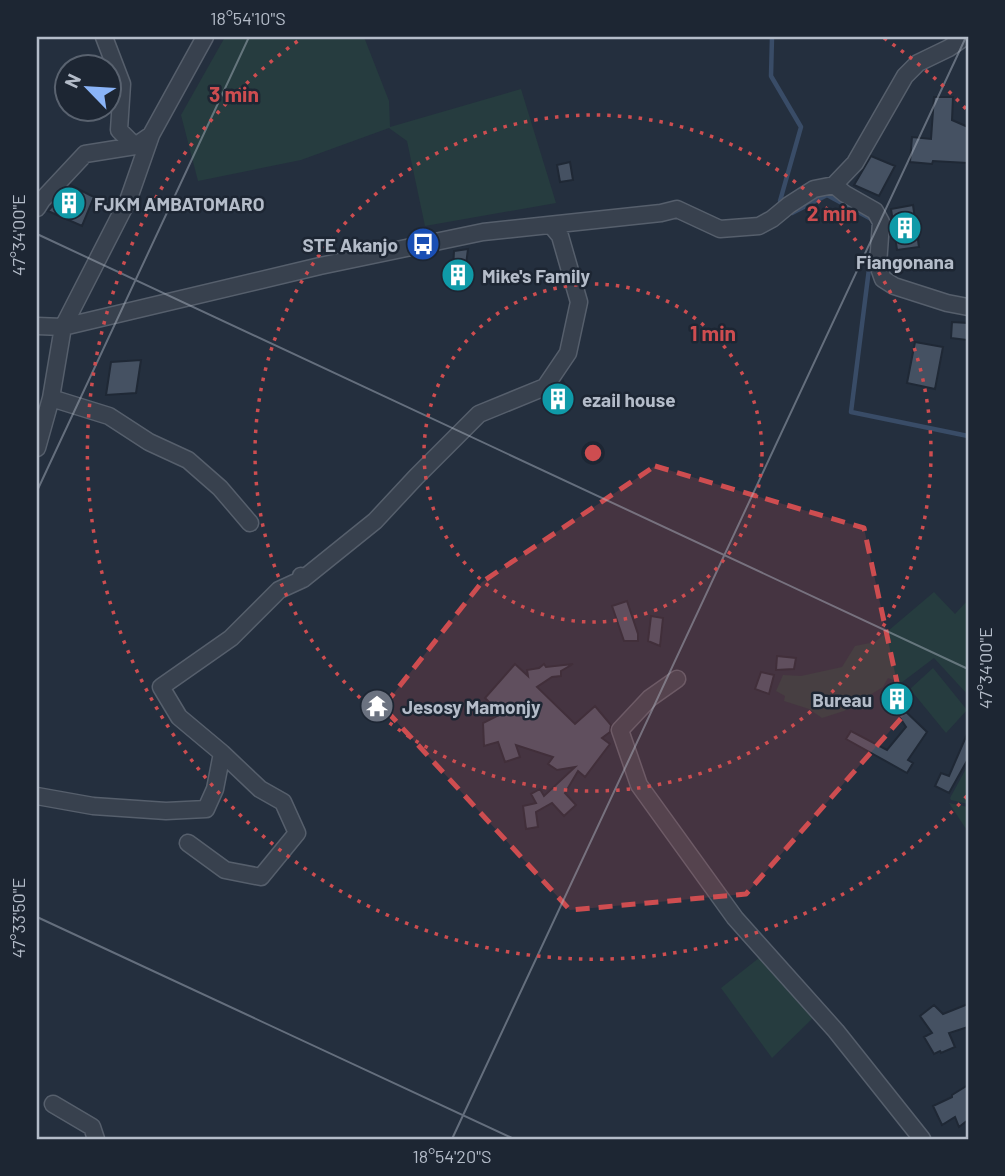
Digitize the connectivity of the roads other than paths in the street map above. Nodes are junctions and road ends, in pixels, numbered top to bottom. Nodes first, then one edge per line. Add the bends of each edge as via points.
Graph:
1 (104, 37) edge
2 (205, 37) edge
3 (965, 37) edge
4 (151, 135) junction
5 (135, 146) junction
6 (834, 185) junction
7 (37, 208) edge
8 (551, 225) junction
9 (968, 307) edge
10 (37, 326) edge
11 (63, 327) junction
12 (51, 398) junction
13 (37, 448) edge
14 (250, 523) dead end
15 (677, 679) dead end
16 (222, 753) junction
17 (37, 796) edge
18 (188, 842) dead end
19 (53, 1104) dead end
20 (96, 1139) edge
21 (922, 1139) edge

1 - 5 street via 122,85 119,130
2 - 4 street
3 - 6 street via 918,63 905,76 855,163
4 - 5 street
4 - 11 street via 129,198
5 - 7 street via 85,154
6 - 8 street via 814,190 760,226 720,229 677,209
6 - 9 street via 875,211 881,222 878,265 883,279
8 - 11 street via 483,232 320,266
8 - 16 street via 560,236 579,302 568,353 545,387 479,414 375,521 302,578 279,590 231,638 161,687 178,717
10 - 11 street
11 - 12 street
12 - 13 street
12 - 14 street via 109,416 188,460
15 - 21 street via 650,698 620,730 639,785 735,918 836,1031
16 - 17 street via 206,809 93,806
16 - 18 street via 260,789 283,802 297,833 261,877 225,870
19 - 20 street via 92,1127

